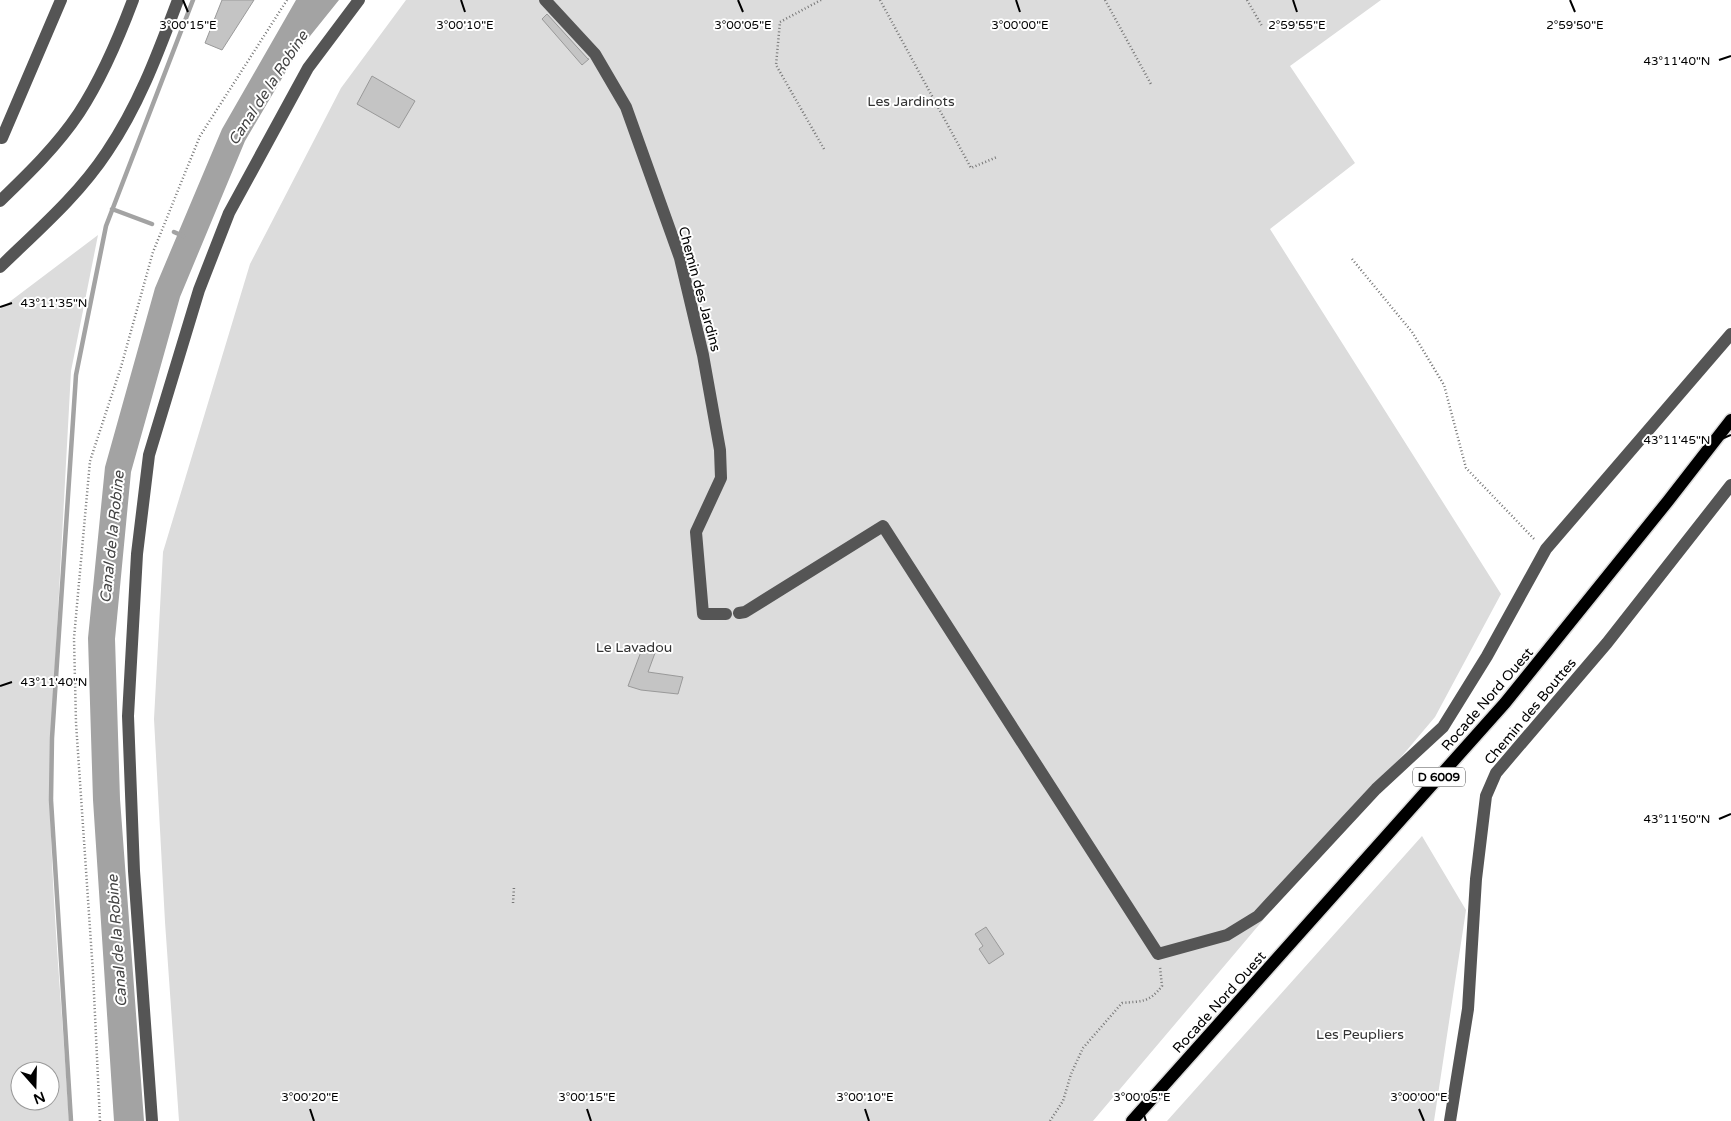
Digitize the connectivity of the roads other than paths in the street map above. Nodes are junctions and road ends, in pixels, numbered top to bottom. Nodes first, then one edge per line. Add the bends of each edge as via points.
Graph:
1 (61, 0) edge
2 (133, 0) edge
3 (178, 0) edge
4 (359, 0) edge
5 (545, 0) edge
6 (2, 138) dead end
7 (0, 201) edge
8 (0, 267) edge
9 (1731, 334) edge
10 (1731, 420) edge
11 (1731, 485) edge
12 (739, 613) dead end
13 (726, 614) dead end
14 (152, 1121) edge
15 (1132, 1121) edge
16 (1450, 1121) edge

1 - 6 street
2 - 7 street via 113,53 78,115
3 - 8 street via 147,81 107,152 72,196
4 - 14 street via 308,68 229,213 199,290 149,455 138,554 128,716 134,871
5 - 13 street, Chemin des Jardins via 595,54 626,107 680,258 703,355 720,450 721,478 696,532 703,614
9 - 12 street via 1546,549 1443,728 1376,790 1258,916 1227,935 1158,954 883,526
10 - 15 main road, Rocade Nord Ouest / D 6009 via 1505,703
11 - 16 street, Chemin des Bouttes via 1607,643 1496,772 1486,796 1476,879 1468,1008

